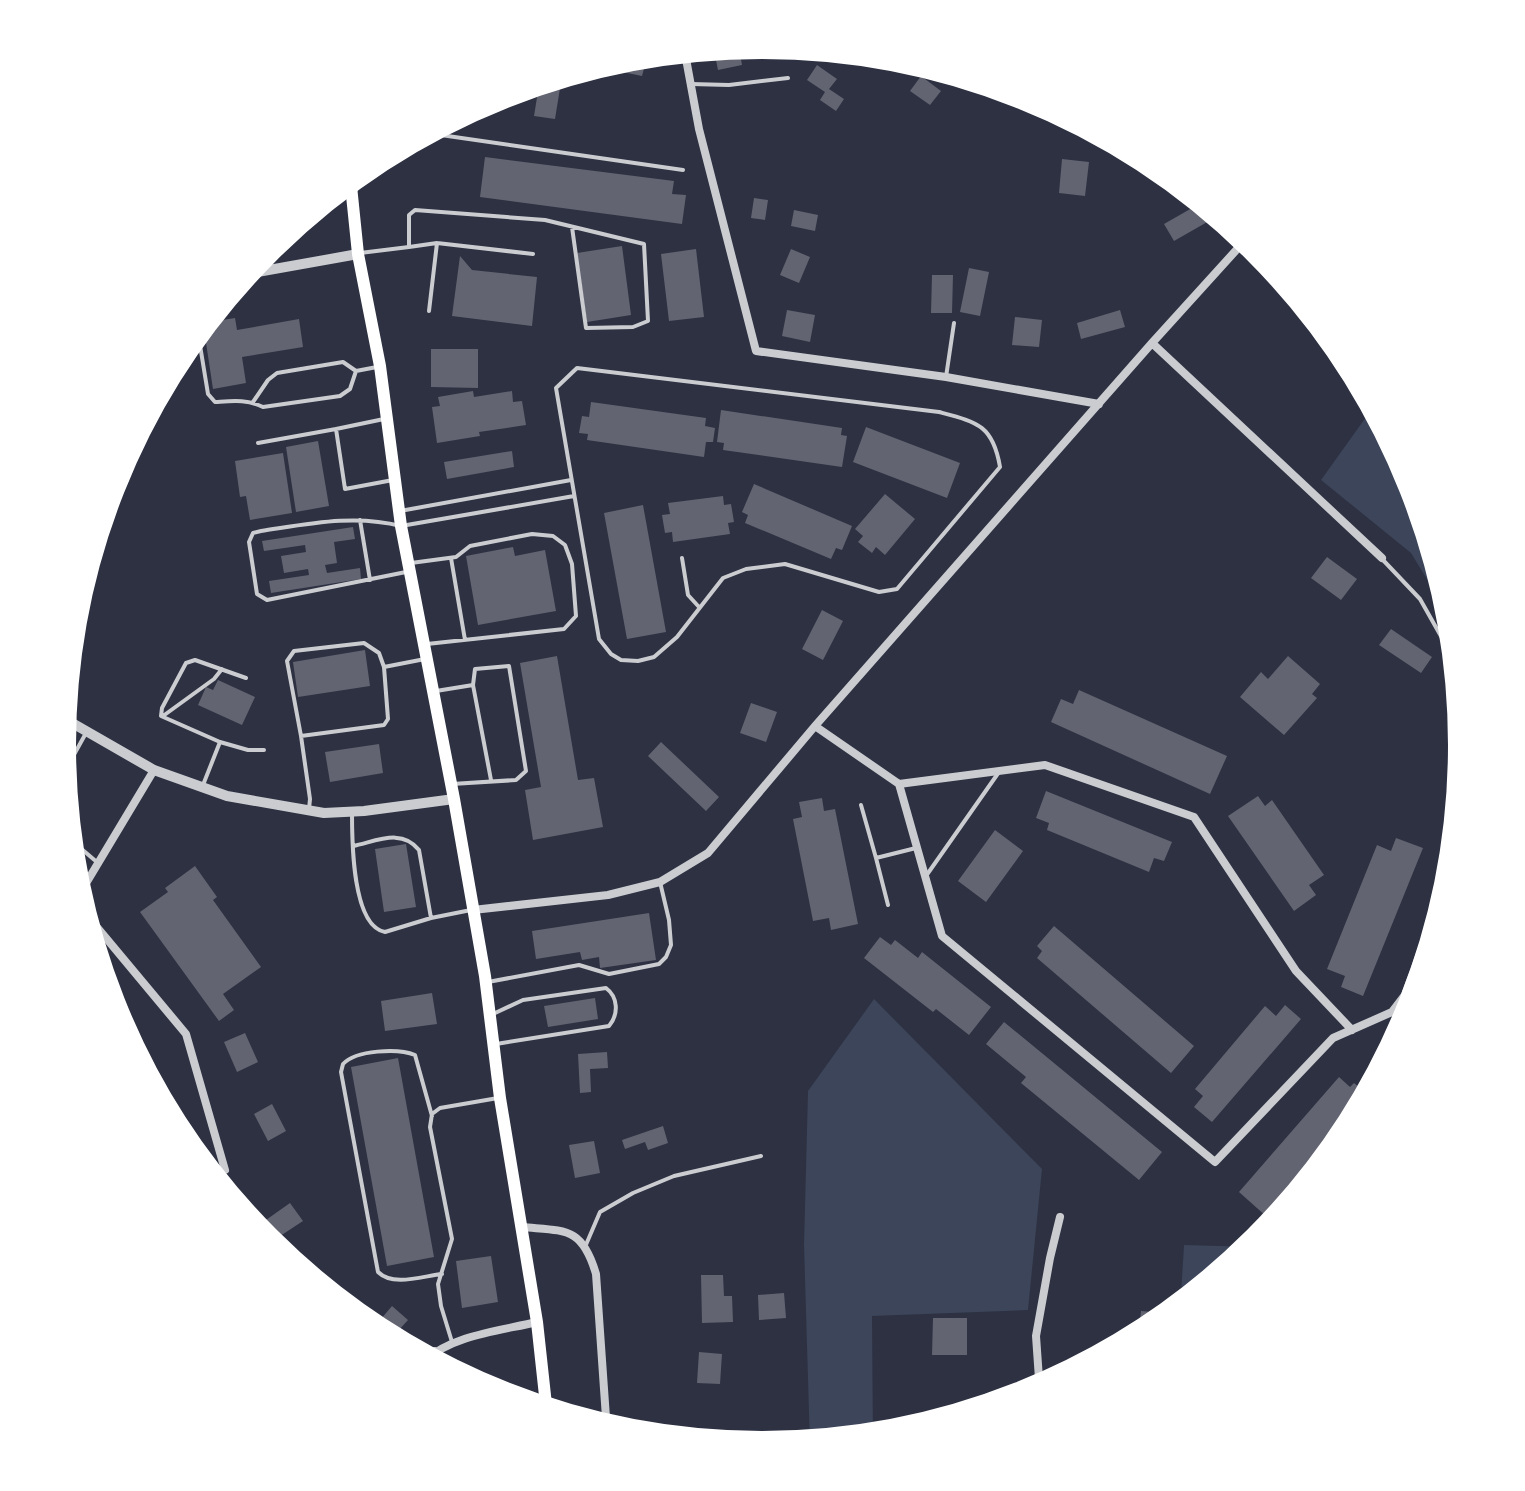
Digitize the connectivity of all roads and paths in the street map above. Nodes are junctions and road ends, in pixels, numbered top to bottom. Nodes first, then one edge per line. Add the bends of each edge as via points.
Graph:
1 (686, 58) edge
2 (788, 78) dead end
3 (691, 84) junction
4 (439, 135) edge
5 (683, 170) dead end
6 (351, 190) edge
7 (572, 227) junction
8 (437, 243) junction
9 (1240, 246) edge
10 (409, 247) junction
11 (358, 254) junction
12 (533, 254) dead end
13 (260, 272) edge
14 (429, 311) dead end
15 (954, 323) dead end
16 (1152, 343) junction
17 (200, 345) edge
18 (380, 366) junction
19 (356, 371) junction
20 (946, 377) junction
21 (253, 402) junction
22 (1099, 404) junction
23 (386, 418) junction
24 (336, 429) junction
25 (258, 443) dead end
26 (394, 480) junction
27 (571, 480) junction
28 (574, 496) junction
29 (398, 511) junction
30 (360, 520) junction
31 (401, 526) junction
32 (451, 558) junction
33 (682, 558) dead end
34 (1382, 558) joint
35 (409, 568) junction
36 (370, 580) junction
37 (699, 607) junction
38 (465, 640) junction
39 (425, 644) junction
40 (1447, 650) edge
41 (427, 658) junction
42 (384, 667) junction
43 (222, 669) junction
44 (246, 678) dead end
45 (473, 685) junction
46 (434, 691) junction
47 (163, 716) junction
48 (72, 722) edge
49 (815, 726) junction
50 (87, 731) junction
51 (301, 736) junction
52 (220, 742) junction
53 (264, 750) dead end
54 (71, 759) edge
55 (1001, 769) junction
56 (154, 770) junction
57 (491, 780) junction
58 (451, 784) junction
59 (899, 784) junction
60 (203, 787) junction
61 (454, 799) junction
62 (861, 805) dead end
63 (309, 811) junction
64 (352, 812) junction
65 (352, 846) junction
66 (79, 847) edge
67 (916, 848) junction
68 (876, 858) junction
69 (98, 863) junction
70 (924, 877) junction
71 (660, 882) junction
72 (85, 885) edge
73 (888, 905) dead end
74 (473, 910) junction
75 (431, 918) junction
76 (95, 924) edge
77 (1426, 938) edge
78 (486, 982) junction
79 (490, 1015) junction
80 (1352, 1030) junction
81 (494, 1044) junction
82 (500, 1098) junction
83 (432, 1116) junction
84 (761, 1156) dead end
85 (225, 1170) dead end
86 (1060, 1217) dead end
87 (522, 1227) junction
88 (585, 1247) junction
89 (442, 1274) junction
90 (537, 1322) junction
91 (452, 1343) junction
92 (435, 1351) joint
93 (436, 1354) edge
94 (1039, 1379) edge
95 (546, 1402) edge
96 (606, 1419) edge

1 - 3 street
2 - 3 lane
3 - 20 street via 756,351
4 - 5 lane
6 - 11 main road
7 - 7 lane via 644,244 648,321 633,327 586,328
7 - 10 lane via 545,220 415,210 409,215
8 - 10 lane
8 - 12 lane
8 - 14 lane
9 - 16 street
10 - 11 lane
11 - 13 street
11 - 18 main road
15 - 20 lane
16 - 22 street
16 - 34 street
17 - 21 lane via 212,400
18 - 19 lane
18 - 23 main road
19 - 21 lane via 350,389 340,396 263,407
19 - 21 lane via 343,362 277,373
20 - 22 street
22 - 49 street
23 - 24 lane
23 - 26 main road
24 - 25 lane
24 - 26 lane via 345,489
26 - 29 main road
27 - 28 lane
27 - 29 lane
27 - 37 lane via 556,388 577,368 939,412 976,422 997,449 1000,467 897,589 879,592 785,564 723,578
28 - 31 lane
28 - 37 lane via 599,639 611,654 621,660 654,657
29 - 31 main road
30 - 31 lane
30 - 36 lane
30 - 36 lane via 253,533 249,542 257,594 267,600
31 - 35 main road
32 - 35 lane
32 - 38 lane
32 - 38 lane via 470,546 532,534 553,536 565,545 572,564 576,616 564,629
33 - 37 lane via 688,595
34 - 40 lane via 1420,599
35 - 36 lane
35 - 39 main road
38 - 39 lane
39 - 41 main road
41 - 42 lane
41 - 46 main road
42 - 51 lane via 384,725
42 - 51 lane via 379,653 364,643 294,651 287,661
43 - 44 lane
43 - 47 lane
43 - 47 lane via 195,660 186,663 162,708
45 - 46 lane
45 - 57 lane
45 - 57 lane via 475,669 509,666 526,771 516,780
46 - 58 main road
47 - 52 lane
48 - 50 street
49 - 59 street
49 - 71 street via 708,853
50 - 54 lane
50 - 56 street
51 - 63 lane
52 - 53 lane
52 - 60 lane
55 - 59 street
55 - 70 lane
55 - 80 street via 1045,765 1194,817 1296,971
56 - 60 street
56 - 69 street
57 - 58 lane
58 - 61 main road
59 - 67 street
60 - 63 street
61 - 64 street
61 - 74 main road
62 - 68 lane
63 - 64 street
64 - 65 lane
65 - 75 lane via 401,836 413,841
65 - 75 lane via 369,923 385,932
66 - 69 lane
67 - 68 lane
67 - 70 street
68 - 73 lane
69 - 72 street
70 - 80 street via 942,936 1215,1162 1333,1038
71 - 74 street via 608,895
71 - 78 lane via 671,945 659,964 609,974 579,965
74 - 75 lane
74 - 78 main road
76 - 85 street via 186,1034
77 - 80 street via 1405,995 1392,1012
78 - 79 main road
79 - 81 main road
79 - 81 lane via 523,1000 606,988 615,998 616,1013 609,1026
81 - 82 main road
82 - 83 lane via 440,1108
82 - 87 main road
83 - 89 lane via 452,1239
83 - 89 lane via 415,1055 400,1049 355,1056 343,1064 378,1272 395,1280
84 - 88 lane via 674,1176 633,1193 600,1212
86 - 94 street via 1036,1336
87 - 88 street via 568,1231
87 - 90 main road
88 - 96 street via 596,1274
89 - 91 lane via 441,1306
90 - 91 street
90 - 95 main road
91 - 92 street
92 - 93 street

